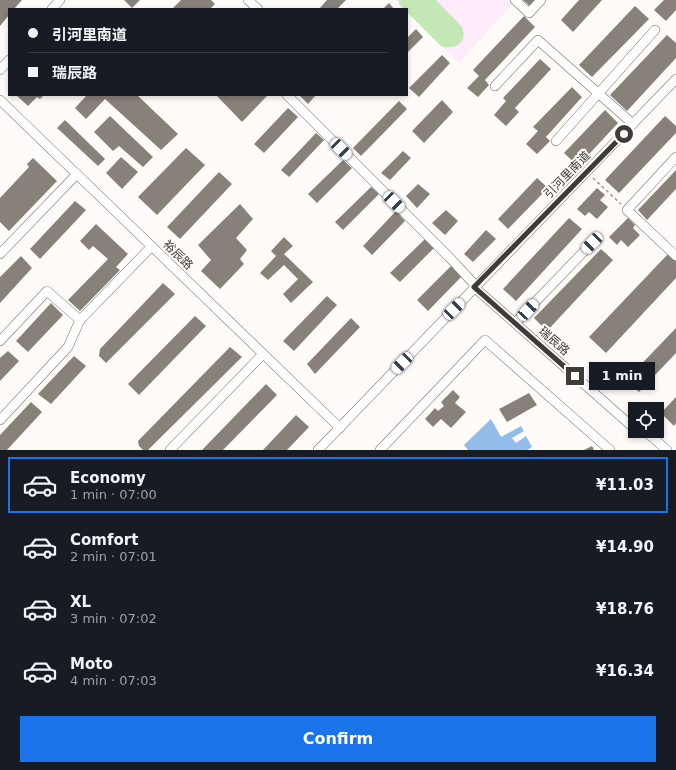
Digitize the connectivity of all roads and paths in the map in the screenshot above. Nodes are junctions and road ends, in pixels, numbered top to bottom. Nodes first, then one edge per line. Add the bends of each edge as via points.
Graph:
1 (60, 0) edge
2 (248, 0) edge
3 (515, 0) edge
4 (541, 0) edge
5 (53, 8) edge
6 (257, 8) edge
7 (655, 30) dead end
8 (8, 61) edge
9 (0, 70) edge
10 (676, 79) edge
11 (495, 86) dead end
12 (598, 94) junction
13 (288, 96) edge
14 (0, 100) edge
15 (633, 124) junction
16 (556, 141) dead end
17 (676, 157) edge
18 (587, 172) junction
19 (77, 174) junction
20 (627, 210) junction
21 (592, 243) dead end
22 (152, 246) junction
23 (0, 254) edge
24 (676, 256) edge
25 (476, 286) junction
26 (80, 320) junction
27 (516, 322) junction
28 (0, 341) edge
29 (263, 354) junction
30 (628, 416) edge
31 (0, 420) edge
32 (628, 423) edge
33 (340, 428) junction
34 (645, 438) edge
35 (653, 438) edge
36 (170, 450) edge
37 (318, 450) edge
38 (380, 450) edge
39 (610, 450) edge
40 (659, 450) edge
41 (667, 450) edge

1 - 5 street
2 - 6 street
3 - 4 street via 529,13
7 - 12 street
8 - 9 street
10 - 15 street, 引河里南道
11 - 12 street via 538,40
12 - 15 street
12 - 16 street
13 - 25 street, 瑞辰路
14 - 19 street, 裕辰路
15 - 18 street, 引河里南道
17 - 20 street
18 - 20 path
18 - 25 street, 引河里南道
19 - 22 street, 裕辰路
19 - 23 street
20 - 24 street
21 - 27 street
22 - 26 street
22 - 29 street, 裕辰路
25 - 27 street, 瑞辰路
25 - 33 street, 引河里南道
26 - 28 street via 47,291
26 - 31 street via 68,347
27 - 30 street, 瑞辰路
27 - 32 street, 瑞辰路
29 - 33 street, 裕辰路
29 - 36 street
33 - 37 street, 引河里南道
34 - 40 street
35 - 41 street
38 - 39 street via 485,340

